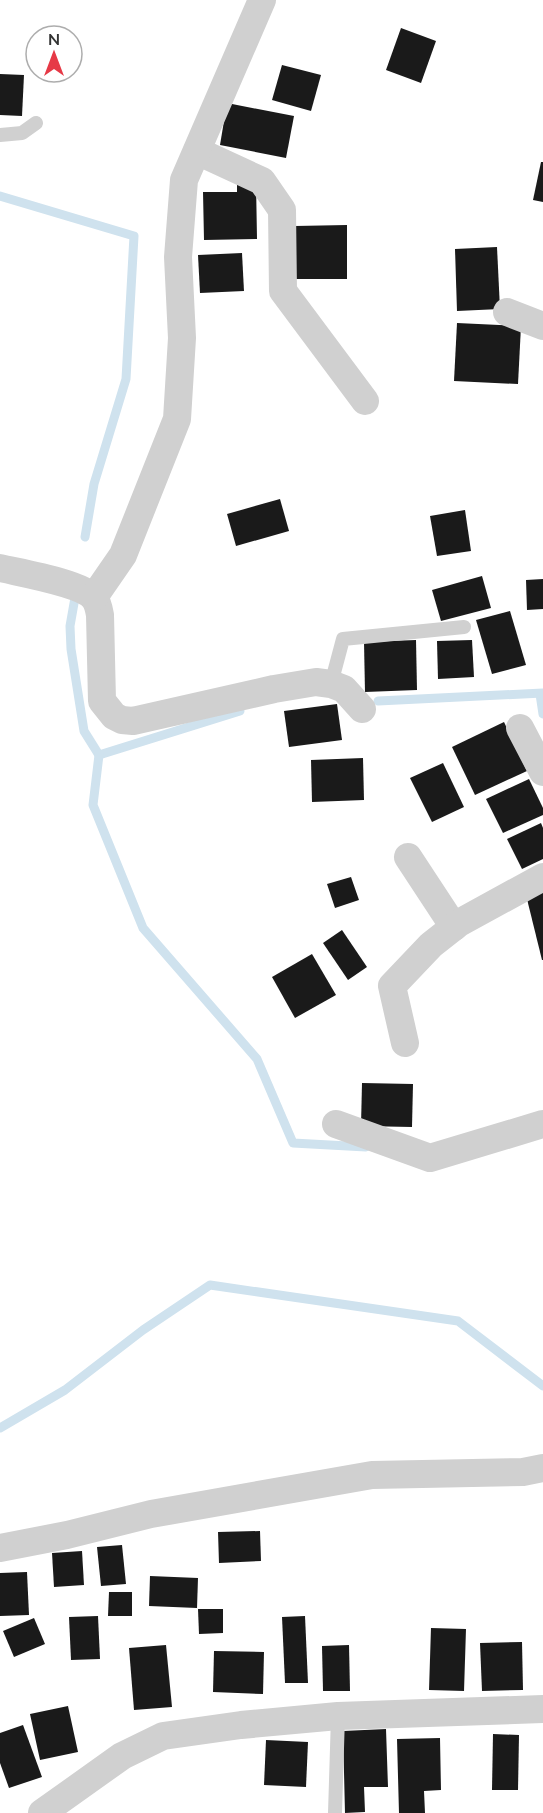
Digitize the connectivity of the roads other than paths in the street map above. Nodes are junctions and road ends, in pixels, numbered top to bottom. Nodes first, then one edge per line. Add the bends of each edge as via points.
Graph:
1 (262, 0) edge
2 (36, 123) dead end
3 (0, 135) edge
4 (197, 151) junction
5 (507, 312) dead end
6 (543, 326) edge
7 (365, 401) dead end
8 (0, 568) edge
9 (94, 597) junction
10 (464, 627) dead end
11 (331, 684) junction
12 (362, 709) dead end
13 (520, 728) dead end
14 (543, 772) edge
15 (408, 857) dead end
16 (543, 877) edge
17 (454, 927) junction
18 (405, 1043) dead end
19 (336, 1124) dead end
20 (543, 1124) edge
21 (543, 1468) edge
22 (0, 1548) edge
23 (543, 1709) edge
24 (338, 1716) junction
25 (42, 1813) edge
26 (335, 1813) edge

1 - 4 street
2 - 3 lane via 22,133
4 - 7 street via 262,181 282,210 282,291
4 - 9 street via 184,180 178,257 182,338 177,419 123,555
5 - 6 street
8 - 9 street via 81,588
9 - 11 street via 100,615 102,701 114,716 123,720 274,689 316,682
10 - 11 lane via 344,639
11 - 12 street via 344,688
13 - 14 street
15 - 17 street
16 - 17 street
17 - 18 street via 392,986
19 - 20 street via 430,1158
21 - 22 street via 524,1472 372,1475 151,1514
23 - 24 street
24 - 25 street via 164,1736 122,1755
24 - 26 lane

